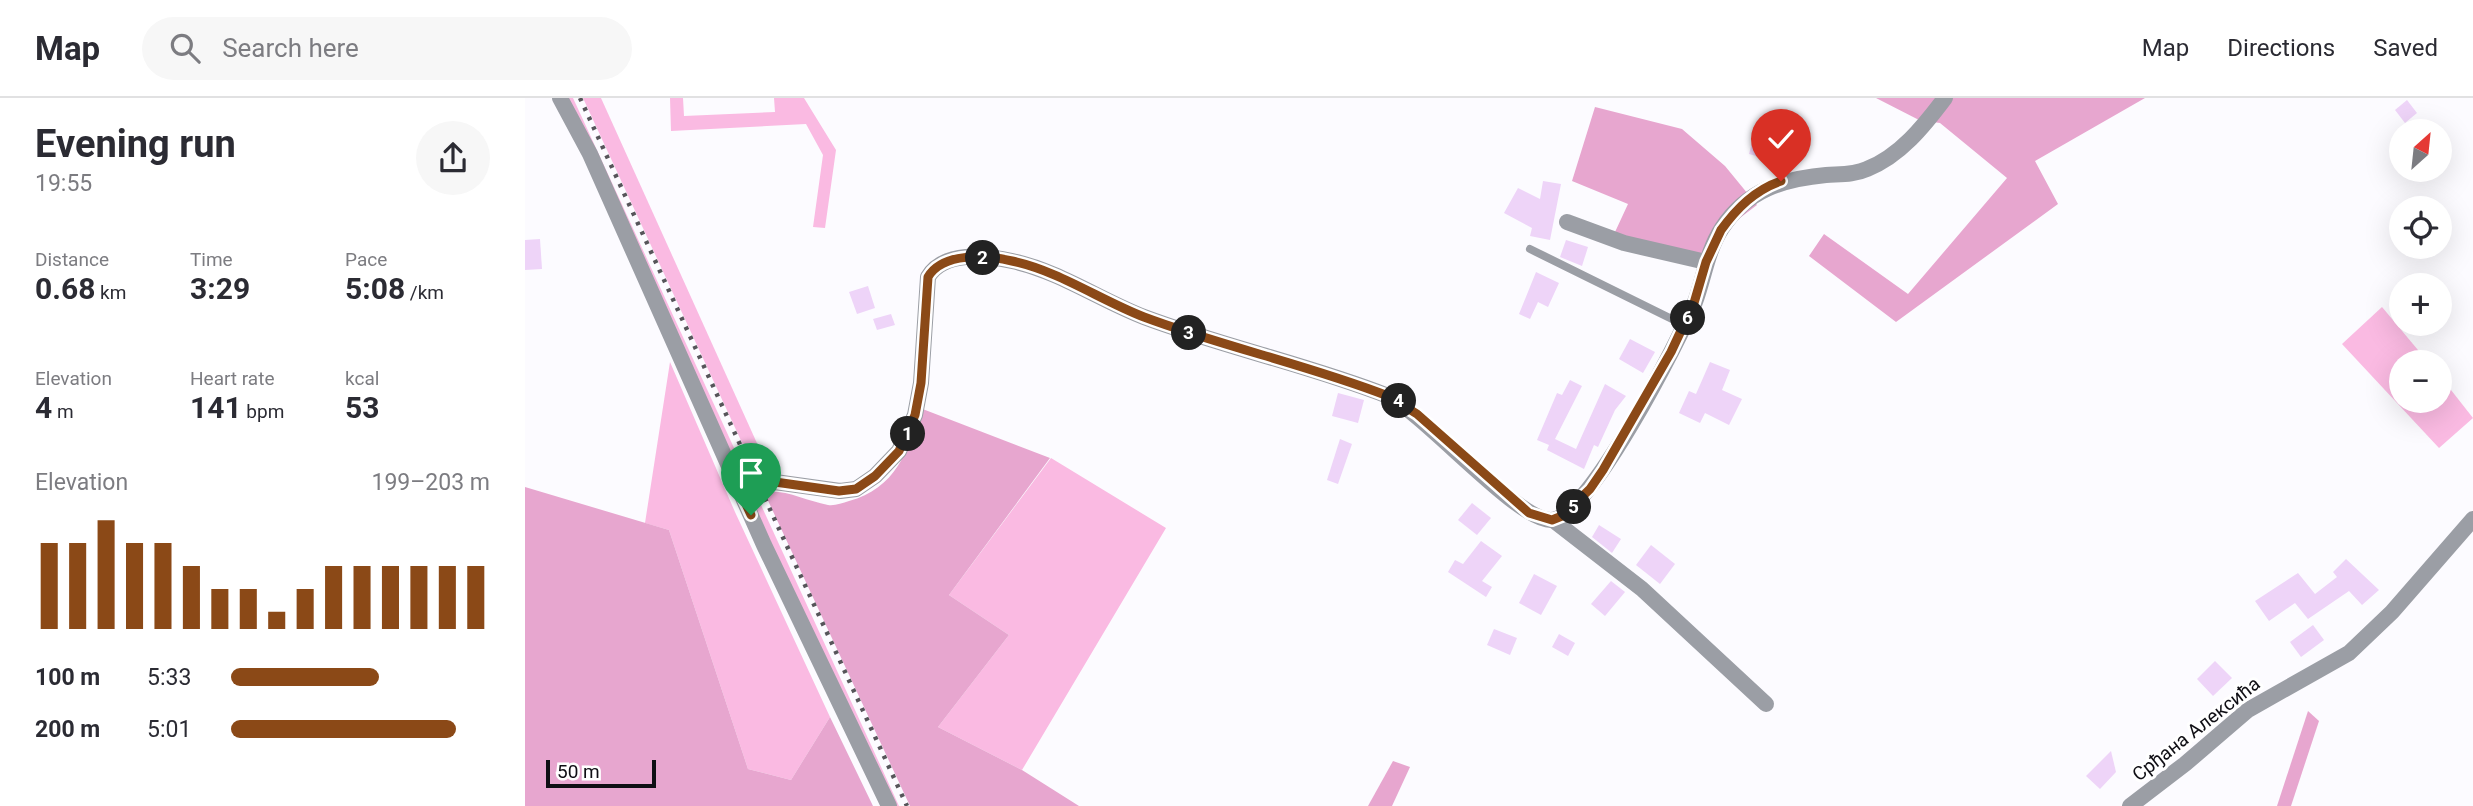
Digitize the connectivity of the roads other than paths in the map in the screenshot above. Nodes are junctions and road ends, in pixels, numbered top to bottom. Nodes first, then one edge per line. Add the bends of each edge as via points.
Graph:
1 (560, 98) edge
2 (1945, 98) edge
3 (1567, 222) dead end
4 (1530, 249) dead end
5 (1706, 262) junction
6 (1684, 325) junction
7 (740, 491) junction
8 (2473, 519) edge
9 (1552, 520) junction
10 (1766, 704) dead end
11 (889, 806) edge
12 (2130, 806) edge

1 - 7 street via 590,154
2 - 5 street via 1881,163 1847,174 1804,177 1763,188 1730,217
3 - 5 street via 1615,241
4 - 6 lane
5 - 6 street
6 - 9 street via 1603,470 1571,509
7 - 9 street via 775,482 839,491 856,489 875,476 899,451 915,415 928,277 949,260 987,258 1030,265 1142,316 1388,396 1417,414 1516,504 1538,518
7 - 11 street
8 - 12 street, Срђана Алексића via 2401,602 2349,653 2248,710
9 - 10 street via 1642,589

